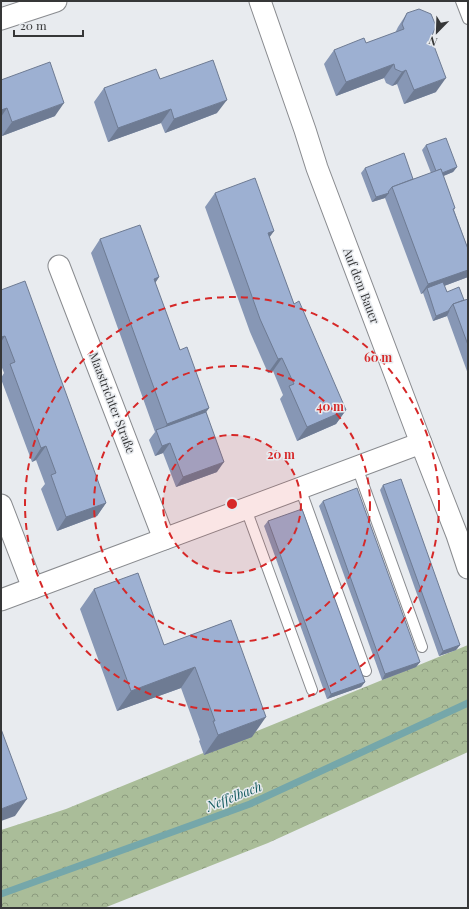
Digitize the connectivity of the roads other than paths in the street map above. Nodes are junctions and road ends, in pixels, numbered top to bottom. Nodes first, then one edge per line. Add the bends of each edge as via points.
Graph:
1 (56, 1) edge
2 (260, 1) edge
3 (461, 1) edge
4 (1, 19) edge
5 (468, 20) edge
6 (59, 266) dead end
7 (421, 443) junction
8 (357, 467) junction
9 (300, 488) junction
10 (1, 505) edge
11 (246, 509) junction
12 (462, 532) edge
13 (164, 540) junction
14 (468, 568) edge
15 (33, 588) junction
16 (1, 600) edge
17 (422, 648) dead end
18 (366, 671) dead end
19 (312, 690) dead end

1 - 4 street
2 - 7 street, Auf dem Bauer via 317,168
3 - 5 lane
6 - 13 street, Maastrichter Straße
7 - 8 street
7 - 12 street, Auf dem Bauer
8 - 9 street
8 - 17 lane
9 - 11 street
9 - 18 lane
10 - 15 street
11 - 13 street
11 - 19 lane
12 - 14 street, Auf dem Bauer
13 - 15 street
15 - 16 street

